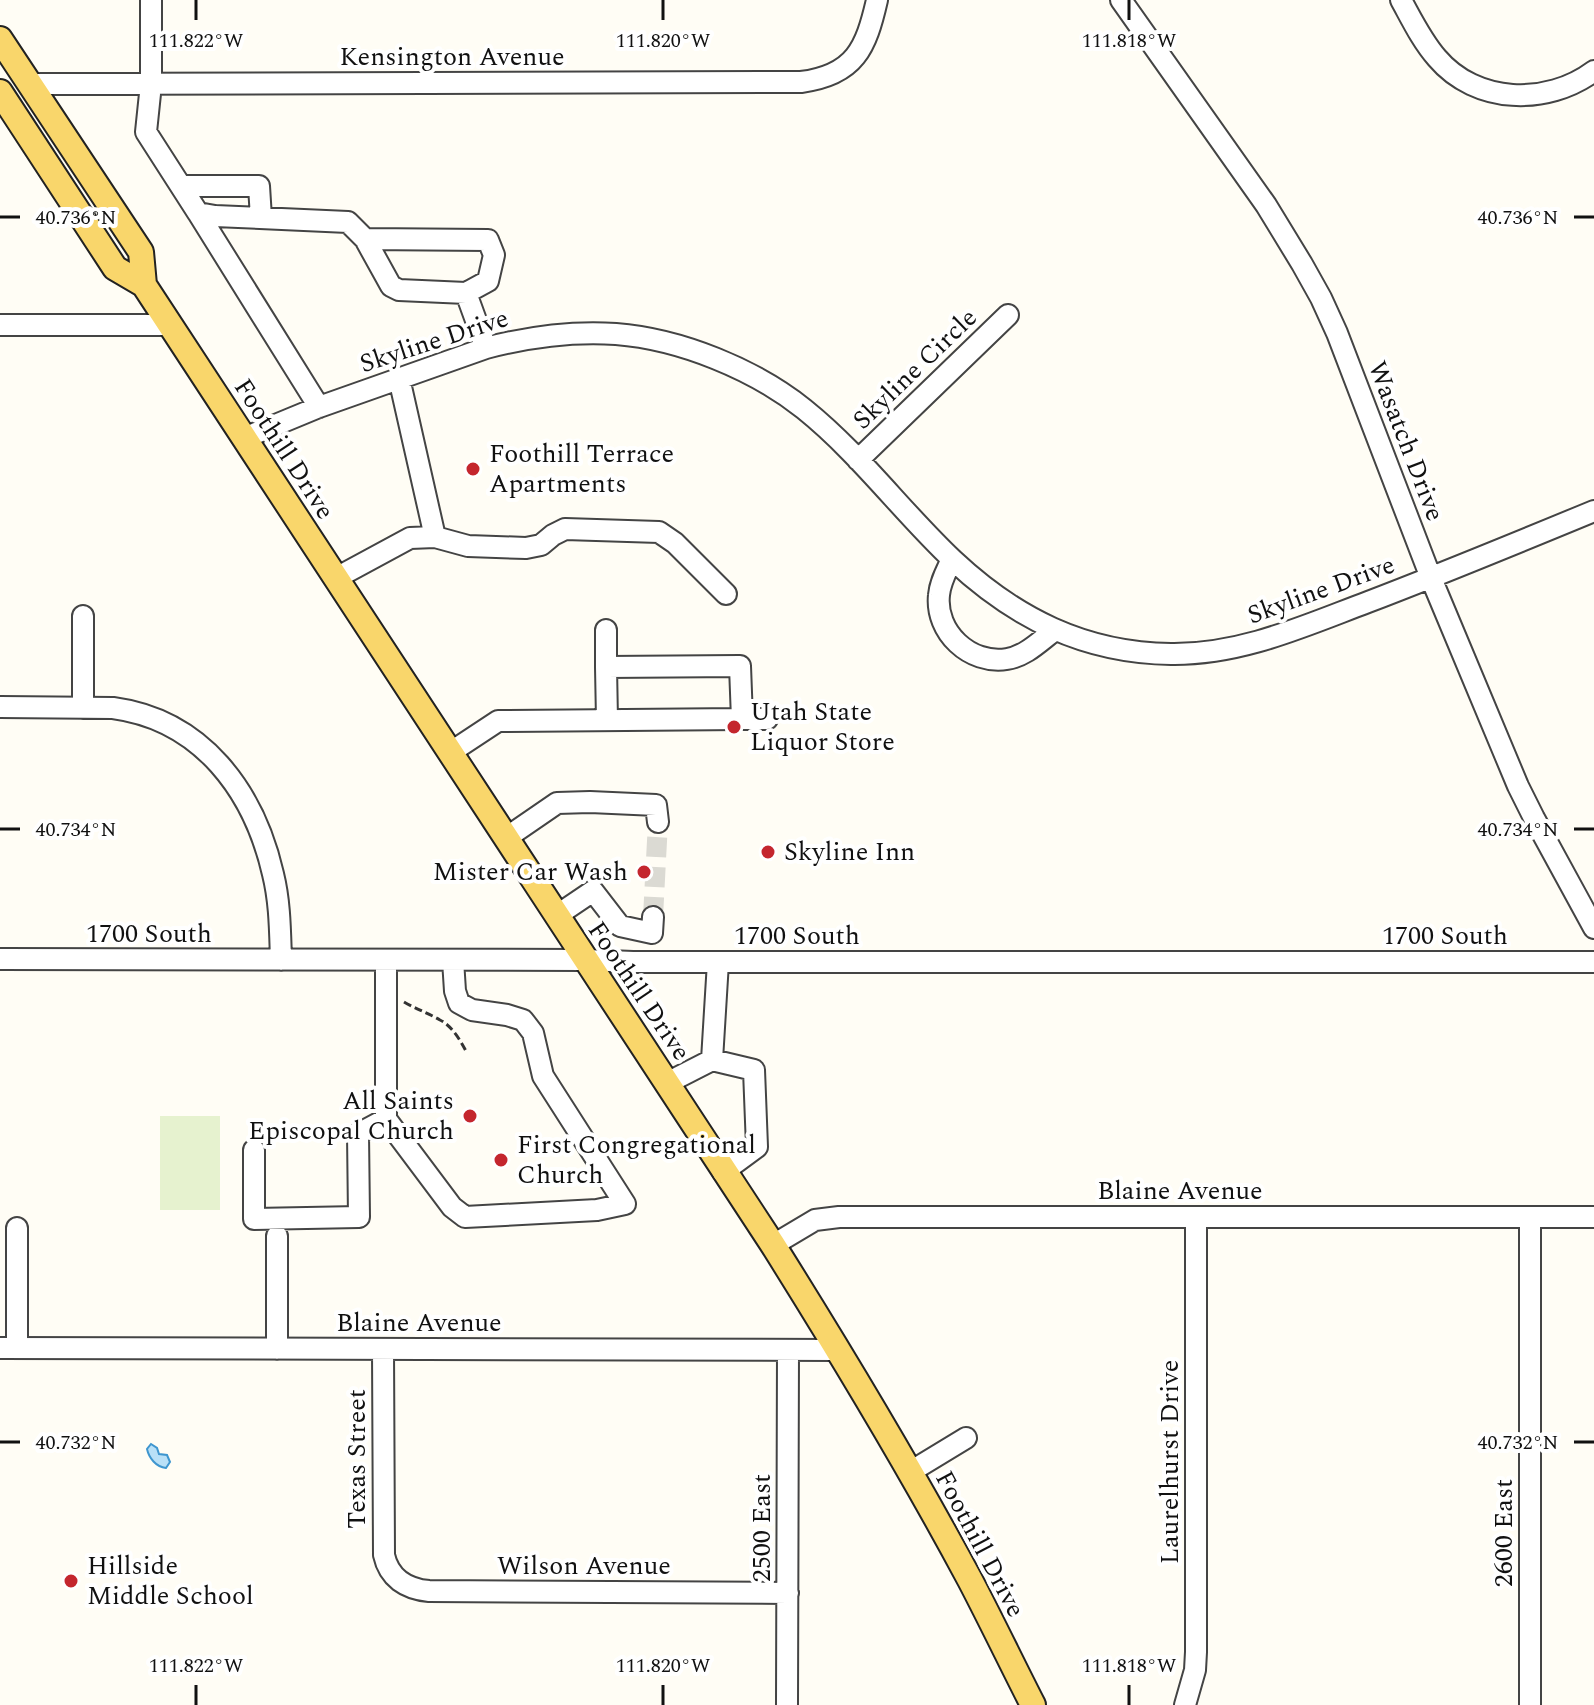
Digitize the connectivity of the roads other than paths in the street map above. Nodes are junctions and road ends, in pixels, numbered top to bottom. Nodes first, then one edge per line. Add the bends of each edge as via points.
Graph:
1 (151, 0) edge
2 (877, 0) edge
3 (1121, 0) edge
4 (1401, 0) edge
5 (0, 39) edge
6 (1594, 71) edge
7 (29, 84) junction
8 (151, 84) junction
9 (0, 92) edge
10 (181, 186) junction
11 (198, 213) junction
12 (261, 218) junction
13 (365, 239) junction
14 (144, 285) junction
15 (466, 293) junction
16 (1008, 315) dead end
17 (0, 325) edge
18 (170, 325) junction
19 (486, 348) junction
20 (399, 378) junction
21 (319, 407) junction
22 (244, 438) junction
23 (858, 460) junction
24 (1594, 511) edge
25 (435, 537) junction
26 (952, 559) junction
27 (336, 578) junction
28 (1431, 578) junction
29 (726, 594) dead end
30 (83, 616) dead end
31 (606, 630) dead end
32 (1055, 630) junction
33 (606, 667) junction
34 (0, 707) edge
35 (83, 708) junction
36 (742, 719) junction
37 (767, 719) dead end
38 (607, 720) junction
39 (451, 752) junction
40 (658, 822) dead end
41 (506, 838) junction
42 (556, 916) junction
43 (653, 917) dead end
44 (1594, 928) edge
45 (0, 959) edge
46 (281, 960) junction
47 (386, 960) junction
48 (453, 960) junction
49 (585, 960) junction
50 (718, 962) junction
51 (1594, 962) edge
52 (712, 1060) junction
53 (667, 1083) junction
54 (386, 1119) junction
55 (254, 1150) dead end
56 (723, 1172) junction
57 (1196, 1217) junction
58 (1530, 1217) junction
59 (1594, 1217) edge
60 (17, 1228) dead end
61 (277, 1236) dead end
62 (773, 1245) junction
63 (8, 1348) edge
64 (277, 1349) junction
65 (383, 1349) junction
66 (788, 1350) junction
67 (838, 1350) junction
68 (966, 1438) dead end
69 (910, 1472) junction
70 (389, 1569) joint
71 (788, 1593) junction
72 (787, 1705) edge
73 (1033, 1705) edge
74 (1185, 1705) edge
75 (1530, 1705) edge

1 - 8 street
2 - 8 street, Kensington Avenue via 867,38 853,59 833,74 801,82
3 - 28 street, Wasatch Drive via 1266,205 1321,298
4 - 6 street via 1437,58 1482,89 1534,96 1574,84
5 - 7 main road, Foothill Drive
7 - 8 street, Kensington Avenue
7 - 14 main road, Foothill Drive via 141,252
8 - 10 street via 146,132
9 - 14 main road, Foothill Drive via 115,268
10 - 11 street
10 - 12 street via 259,186
11 - 12 street
11 - 21 street
12 - 13 street via 348,222
13 - 15 street via 391,286
13 - 15 street via 488,240 494,255 488,281
14 - 18 main road, Foothill Drive
15 - 19 street
16 - 23 street, Skyline Circle
17 - 18 street
18 - 22 main road, Foothill Drive
19 - 20 street, Skyline Drive
19 - 23 street, Skyline Drive via 535,337 617,334 706,355 784,394
20 - 21 street, Skyline Drive
20 - 25 street
21 - 22 street, Skyline Drive
22 - 27 main road, Foothill Drive
23 - 26 street, Skyline Drive
24 - 28 street, Skyline Drive
25 - 27 street via 410,538
25 - 29 street via 468,546 526,548 565,529 659,532
26 - 32 street, Skyline Drive via 1013,609
26 - 32 street via 939,608 951,637 963,648 976,656 1007,659
27 - 39 main road, Foothill Drive
28 - 32 street, Skyline Drive via 1228,650 1145,653
28 - 44 street, Wasatch Drive via 1518,786
30 - 35 street
31 - 33 street
33 - 36 street via 740,666
33 - 38 street
34 - 35 street
35 - 46 street via 132,710 162,721 190,736 220,765 247,804 267,851 278,902
36 - 37 street
36 - 38 street
38 - 39 street via 498,721
39 - 41 main road, Foothill Drive
40 - 41 street via 656,805 557,803
41 - 42 main road, Foothill Drive
42 - 43 street via 593,891 620,926 652,933
42 - 49 main road, Foothill Drive
45 - 46 street, 1700 South
46 - 47 street, 1700 South
47 - 48 street, 1700 South
47 - 54 street
48 - 49 street, 1700 South
48 - 54 street via 459,1003 523,1020 533,1033 543,1076 625,1204 465,1217
49 - 50 street, 1700 South
49 - 53 main road, Foothill Drive
50 - 51 street, 1700 South
50 - 52 street
52 - 53 street
52 - 56 street via 754,1070 757,1147
53 - 56 main road, Foothill Drive
54 - 55 street via 358,1134 359,1217 254,1219
56 - 62 main road, Foothill Drive
57 - 58 street, Blaine Avenue
57 - 62 street, Blaine Avenue via 839,1217 815,1220
57 - 74 street, Laurelhurst Drive via 1196,1652
58 - 59 street, Blaine Avenue
58 - 75 street, 2600 East
60 - 63 street
61 - 64 street
62 - 67 main road, Foothill Drive
63 - 64 street, Blaine Avenue
64 - 65 street, Blaine Avenue
65 - 66 street, Blaine Avenue
65 - 70 street, Texas Street via 383,1547
66 - 67 street, Blaine Avenue
66 - 71 street, 2500 East
67 - 69 main road, Foothill Drive
68 - 69 street
69 - 73 main road, Foothill Drive
70 - 71 street, Wilson Avenue via 399,1582 429,1591
71 - 72 street, 2500 East

